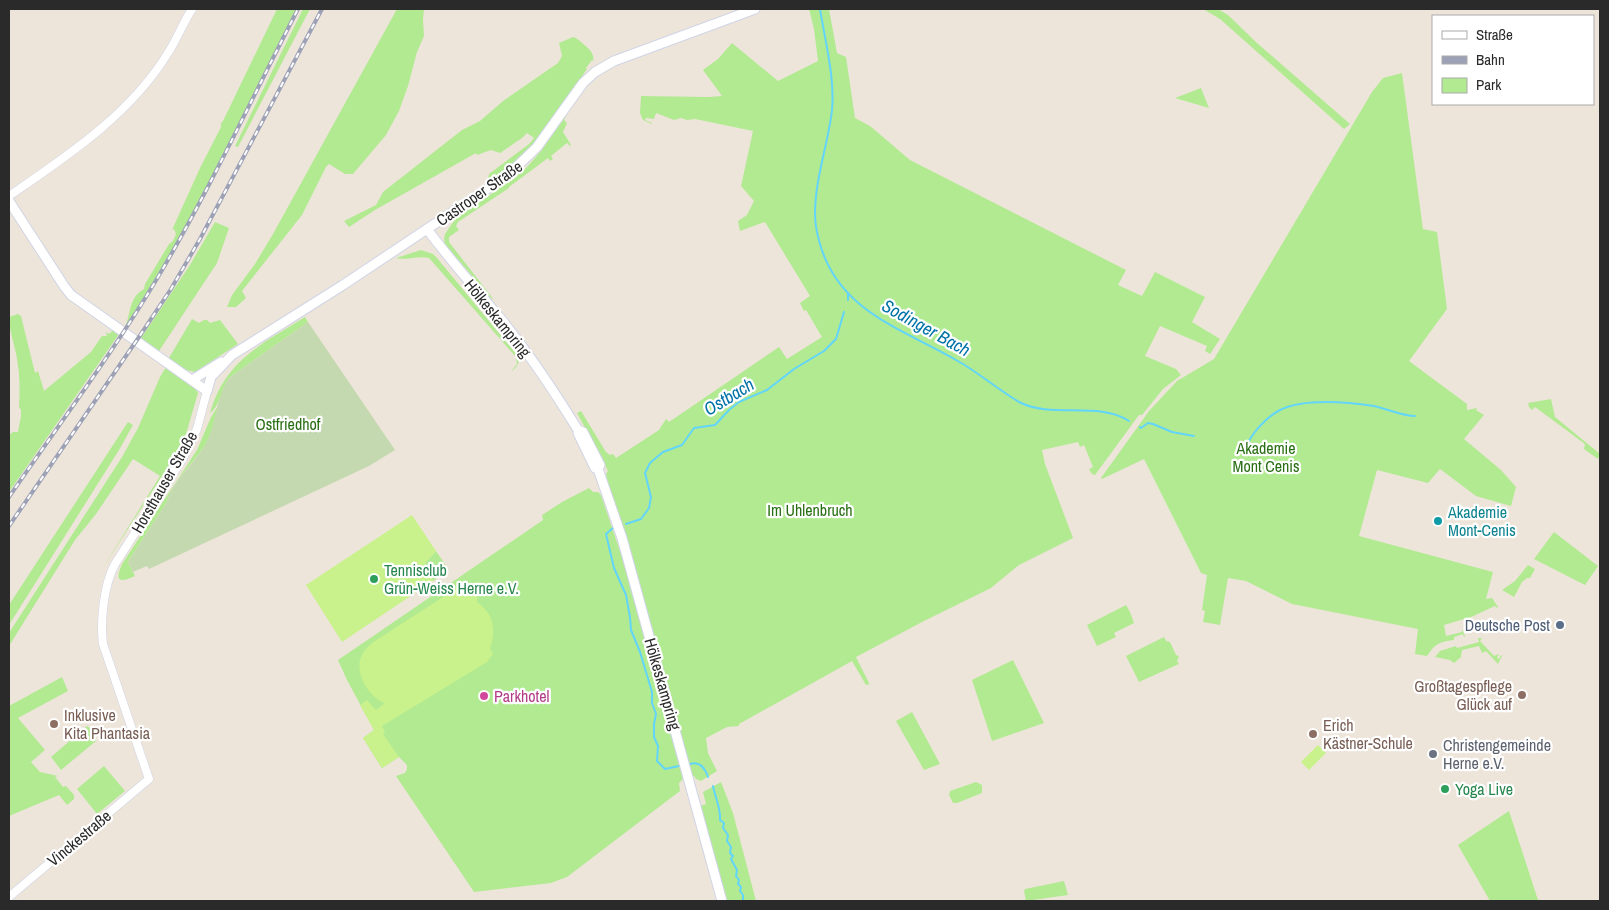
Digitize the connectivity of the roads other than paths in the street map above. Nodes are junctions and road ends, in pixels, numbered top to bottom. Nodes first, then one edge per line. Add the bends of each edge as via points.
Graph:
1 (192, 9) edge
2 (755, 9) edge
3 (9, 196) edge
4 (9, 201) edge
5 (441, 220) junction
6 (424, 231) junction
7 (440, 246) junction
8 (449, 258) junction
9 (244, 349) junction
10 (226, 359) junction
11 (192, 380) junction
12 (207, 391) junction
13 (149, 779) joint
14 (9, 897) edge
15 (722, 901) edge

1 - 3 street via 168,53 129,102 90,138
2 - 5 main road, Castroper Straße via 621,58 600,69 583,83 537,148 523,162
4 - 11 main road via 71,295
5 - 6 main road, Castroper Straße
5 - 7 main road via 438,232
6 - 7 main road, Hölkeskampring
6 - 8 main road, Hölkeskampring via 436,249
6 - 9 main road, Castroper Straße
7 - 8 main road, Hölkeskampring
8 - 15 main road, Hölkeskampring via 526,351 578,430 598,469 622,538
9 - 10 main road, Castroper Straße
9 - 12 main road, Castroper Straße
10 - 11 main road
10 - 12 main road, Castroper Straße via 211,378
11 - 12 main road
12 - 13 street, Horsthauser Straße via 197,428 182,458 115,564 106,591 103,644
13 - 14 street, Vinckestraße

